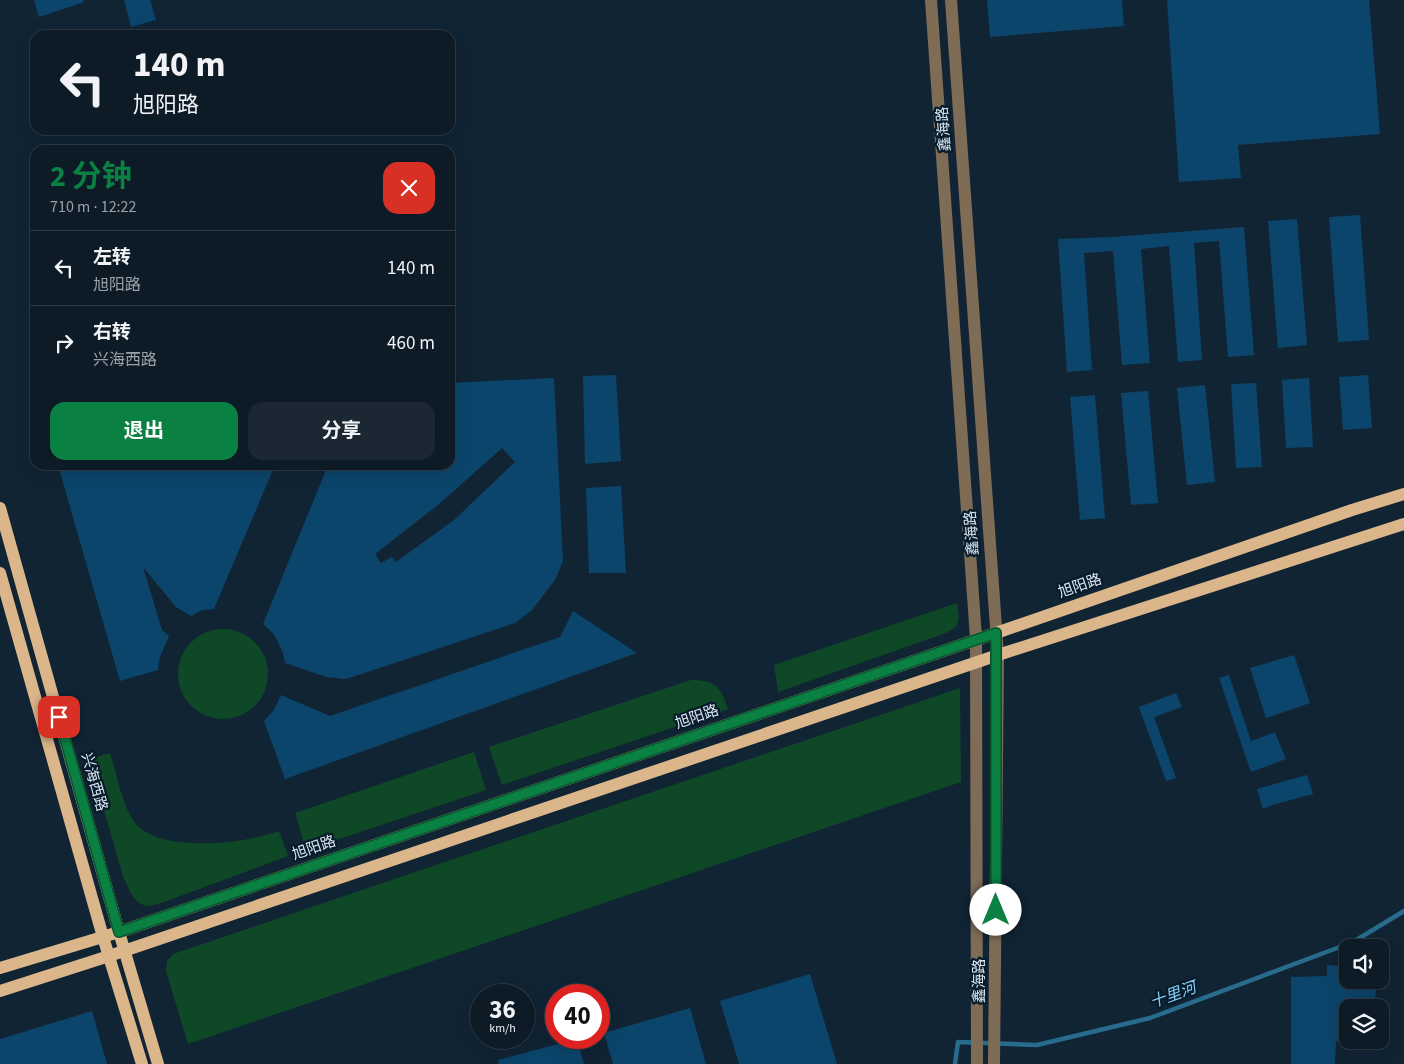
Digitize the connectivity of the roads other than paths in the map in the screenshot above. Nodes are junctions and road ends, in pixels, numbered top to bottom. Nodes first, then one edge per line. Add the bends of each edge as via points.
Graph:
1 (931, 0) edge
2 (952, 0) edge
3 (1404, 494) edge
4 (0, 508) edge
5 (1404, 524) edge
6 (0, 573) edge
7 (996, 633) junction
8 (976, 638) junction
9 (998, 655) junction
10 (976, 662) junction
11 (119, 932) junction
12 (103, 937) junction
13 (124, 950) junction
14 (109, 956) junction
15 (0, 968) edge
16 (0, 991) edge
17 (977, 1062) edge
18 (994, 1062) edge
19 (142, 1064) edge
20 (158, 1064) edge

1 - 8 street, 鑫海路
2 - 7 street, 鑫海路
3 - 7 main road, 旭阳路
4 - 11 main road, 兴海西路
5 - 9 main road
6 - 12 main road
7 - 8 main road, 旭阳路
7 - 9 street, 鑫海路
8 - 10 street, 鑫海路
8 - 11 main road, 旭阳路
9 - 10 main road
9 - 18 street, 鑫海路
10 - 13 main road
10 - 17 street, 鑫海路
11 - 12 main road, 旭阳路
11 - 13 main road, 兴海西路
12 - 14 main road
12 - 15 main road, 旭阳路
13 - 14 main road
13 - 20 main road, 兴海西路
14 - 16 main road
14 - 19 main road

